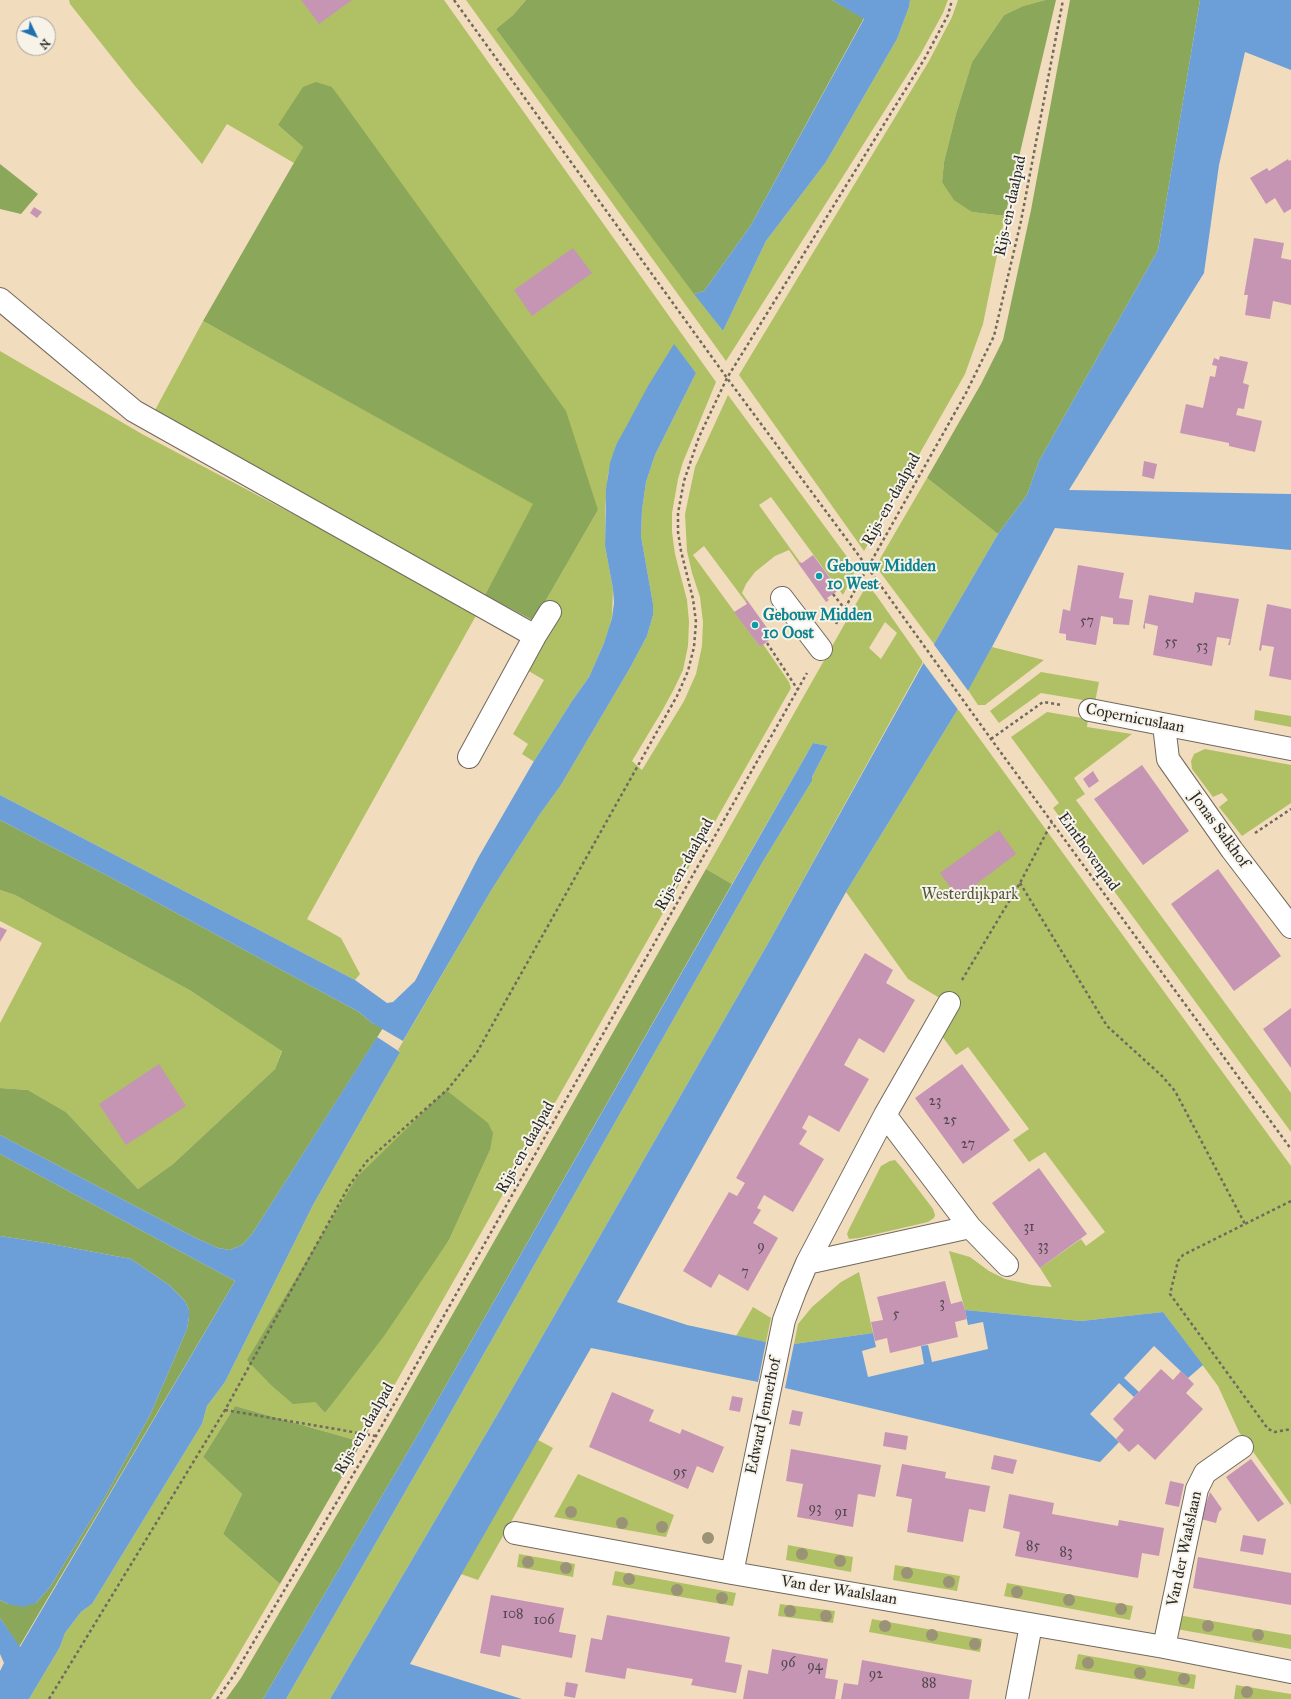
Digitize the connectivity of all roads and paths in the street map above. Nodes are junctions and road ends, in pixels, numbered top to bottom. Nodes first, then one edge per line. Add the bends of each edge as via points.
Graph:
1 (454, 0) edge
2 (952, 0) edge
3 (1062, 0) edge
4 (0, 299) edge
5 (727, 378) junction
6 (868, 568) junction
7 (833, 594) dead end
8 (782, 598) dead end
9 (844, 608) junction
10 (550, 612) dead end
11 (535, 636) junction
12 (766, 642) dead end
13 (821, 649) junction
14 (798, 690) junction
15 (1090, 710) joint
16 (1164, 725) junction
17 (991, 740) junction
18 (1291, 749) edge
19 (469, 757) dead end
20 (1291, 808) edge
21 (1052, 822) junction
22 (1232, 850) junction
23 (1020, 883) junction
24 (1291, 927) edge
25 (949, 1003) joint
26 (886, 1115) junction
27 (1291, 1149) edge
28 (1291, 1201) edge
29 (1245, 1224) junction
30 (970, 1227) junction
31 (807, 1263) junction
32 (1006, 1265) dead end
33 (225, 1410) junction
34 (1291, 1429) edge
35 (376, 1436) junction
36 (1242, 1447) dead end
37 (515, 1533) dead end
38 (732, 1573) junction
39 (1031, 1625) junction
40 (1164, 1647) junction
41 (1291, 1672) edge
42 (49, 1699) edge
43 (217, 1699) edge
44 (1017, 1699) edge

1 - 5 path, Einthovenpad
2 - 5 path via 948,15 925,58
3 - 6 path, Rijs-en-daalpad via 1021,221 994,336 966,393
4 - 11 street via 134,411
5 - 6 path, Einthovenpad
5 - 33 path via 699,437 680,495 678,532 694,599 696,622 694,647 688,671 677,696 476,1054 448,1089 367,1162 349,1186
6 - 9 path, Rijs-en-daalpad
6 - 17 path, Einthovenpad
7 - 9 path
8 - 13 street
9 - 13 path, Rijs-en-daalpad
10 - 11 street
11 - 19 street
12 - 14 path
13 - 14 path, Rijs-en-daalpad
14 - 35 path, Rijs-en-daalpad
15 - 16 street, Copernicuslaan
15 - 17 path, Copernicuslaan via 1043,702
16 - 18 street, Copernicuslaan
16 - 22 street, Jonas Salkhof via 1168,759
17 - 21 path, Einthovenpad
20 - 22 path
21 - 23 path
21 - 27 path, Einthovenpad
22 - 24 street, Jonas Salkhof
23 - 25 path
23 - 29 path via 1107,1026 1175,1091
25 - 26 street, Edward Jennerhof
26 - 30 street
26 - 31 street, Edward Jennerhof
28 - 29 path
29 - 34 path via 1183,1255 1178,1260 1170,1294 1268,1429 1275,1432
30 - 31 street
30 - 32 street
31 - 38 street, Edward Jennerhof via 784,1320
33 - 35 path
33 - 42 path
35 - 43 path, Rijs-en-daalpad via 234,1675
36 - 40 street, Van der Waalslaan via 1205,1473 1197,1489
37 - 38 street, Van der Waalslaan
38 - 39 street, Van der Waalslaan
39 - 40 street, Van der Waalslaan
39 - 44 street
40 - 41 street, Van der Waalslaan

